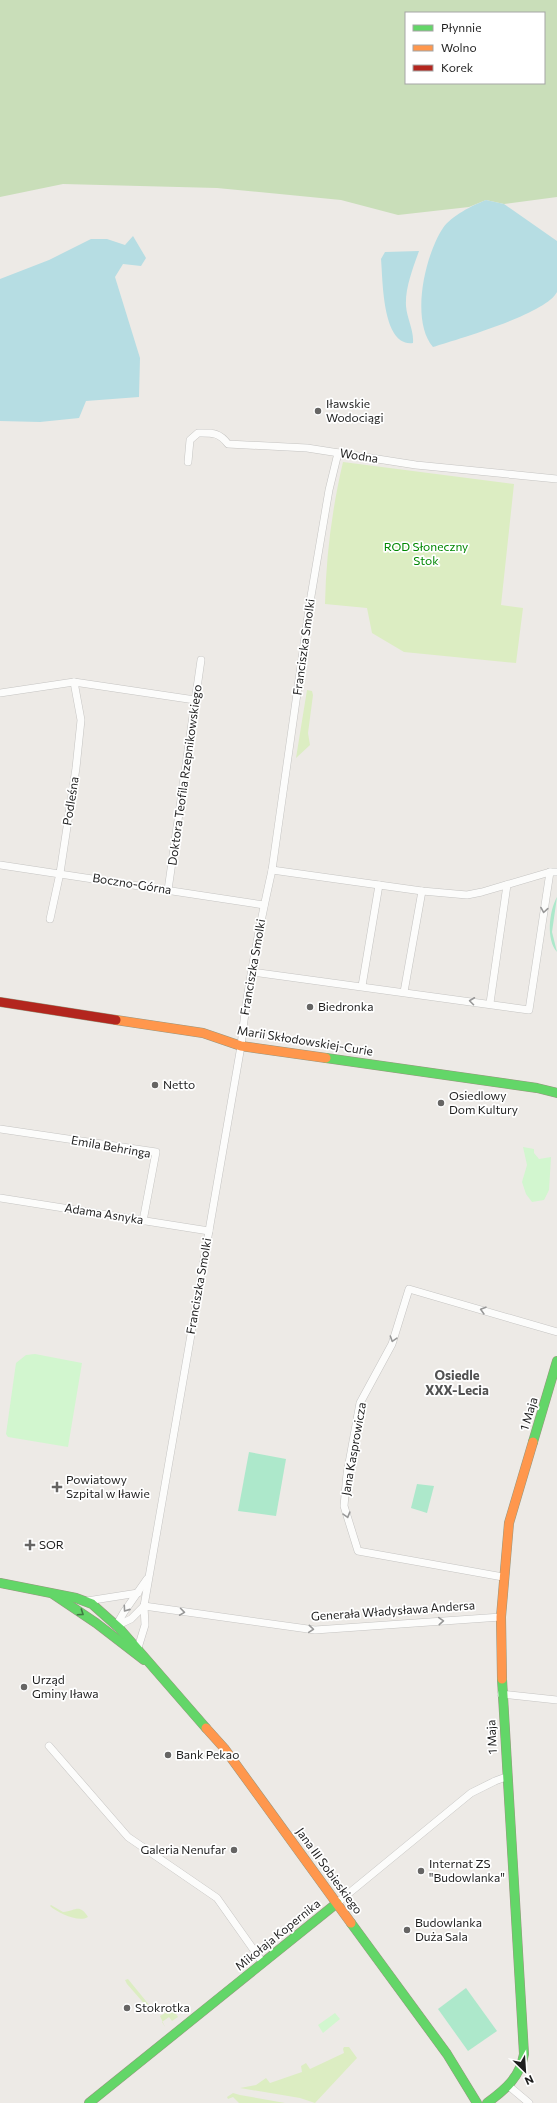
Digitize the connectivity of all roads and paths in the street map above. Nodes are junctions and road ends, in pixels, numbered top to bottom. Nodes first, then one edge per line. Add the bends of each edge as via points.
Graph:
1 (338, 453) junction
2 (188, 462) dead end
3 (557, 479) edge
4 (201, 660) dead end
5 (74, 682) junction
6 (0, 693) edge
7 (195, 700) junction
8 (0, 865) edge
9 (272, 870) junction
10 (553, 872) edge
11 (60, 873) junction
12 (507, 885) junction
13 (379, 886) junction
14 (168, 890) junction
15 (422, 891) junction
16 (264, 905) junction
17 (50, 919) dead end
18 (252, 972) junction
19 (362, 986) junction
20 (404, 992) junction
21 (0, 1002) edge
22 (490, 1004) junction
23 (241, 1046) junction
24 (537, 1088) junction
25 (557, 1088) edge
26 (557, 1093) edge
27 (0, 1129) edge
28 (0, 1198) edge
29 (143, 1221) junction
30 (209, 1231) junction
31 (557, 1332) edge
32 (557, 1362) edge
33 (149, 1576) junction
34 (504, 1577) junction
35 (0, 1583) edge
36 (138, 1593) junction
37 (53, 1594) junction
38 (86, 1601) junction
39 (144, 1606) junction
40 (501, 1617) junction
41 (116, 1626) junction
42 (109, 1633) junction
43 (138, 1648) junction
44 (148, 1663) junction
45 (501, 1694) junction
46 (557, 1700) edge
47 (49, 1746) dead end
48 (506, 1777) junction
49 (336, 1903) junction
50 (263, 1962) junction
51 (510, 2087) junction
52 (89, 2103) edge
53 (477, 2103) edge
54 (487, 2103) edge
55 (529, 2103) edge

1 - 2 street, Wodna via 307,448 228,444 222,436 198,433 190,440
1 - 3 street, Wodna via 416,466
1 - 9 street, Franciszka Smolki via 329,490 310,602
4 - 7 street, Doktora Teofila Rzepnikowskiego
5 - 6 street
5 - 7 street
5 - 11 street, Podleśna via 81,720
7 - 14 street, Doktora Teofila Rzepnikowskiego
8 - 11 street, Boczno-Górna
9 - 13 street
9 - 16 street, Franciszka Smolki
10 - 12 street
10 -> 22 street via 529,1010
11 - 14 street, Boczno-Górna
11 - 17 street, Podleśna
12 - 15 street via 467,895
12 - 22 street
13 - 15 street
13 - 19 street
14 - 16 street, Boczno-Górna
15 - 20 street
16 - 18 street, Franciszka Smolki
18 - 19 street
18 - 23 street, Franciszka Smolki
19 - 20 street
22 -> 20 street
21 - 23 street, Marii Skłodowskiej-Curie via 203,1033
23 - 24 street, Marii Skłodowskiej-Curie
23 - 30 street, Franciszka Smolki
24 - 25 street, Marii Skłodowskiej-Curie
24 - 26 street, Marii Skłodowskiej-Curie
27 - 29 street, Emila Behringa via 156,1152
28 - 29 street, Adama Asnyka
29 - 30 street, Adama Asnyka
30 - 33 street, Franciszka Smolki
31 -> 34 street, Jana Kasprowicza via 409,1289 392,1344 360,1402 344,1506 358,1551
32 - 34 street, 1 Maja via 510,1518
33 - 36 street, Franciszka Smolki
33 - 39 street, Franciszka Smolki
34 - 40 street, 1 Maja
35 - 37 street
36 - 38 street
36 -> 41 street, Franciszka Smolki
37 - 38 street via 64,1594
37 -> 42 street
38 - 41 street
39 -> 40 street, Generała Władysława Andersa via 315,1630
39 - 41 street, Franciszka Smolki via 130,1619
39 - 43 street, Franciszka Smolki via 145,1625
40 - 45 street, 1 Maja
41 - 42 street, Franciszka Smolki
41 - 43 street, Jana III Sobieskiego
42 - 44 street, Jana III Sobieskiego
43 - 44 street, Jana III Sobieskiego
44 - 49 street, Jana III Sobieskiego via 224,1748
45 - 46 street
45 - 48 street, 1 Maja
47 - 50 street via 128,1837 217,1898
48 - 49 street, Mikołaja Kopernika via 471,1793
48 - 51 street, 1 Maja via 524,2042 524,2061
49 - 50 street, Mikołaja Kopernika
49 - 53 street, Jana III Sobieskiego via 447,2054
50 - 52 street, Mikołaja Kopernika
51 - 54 street, 1 Maja
51 - 55 street

